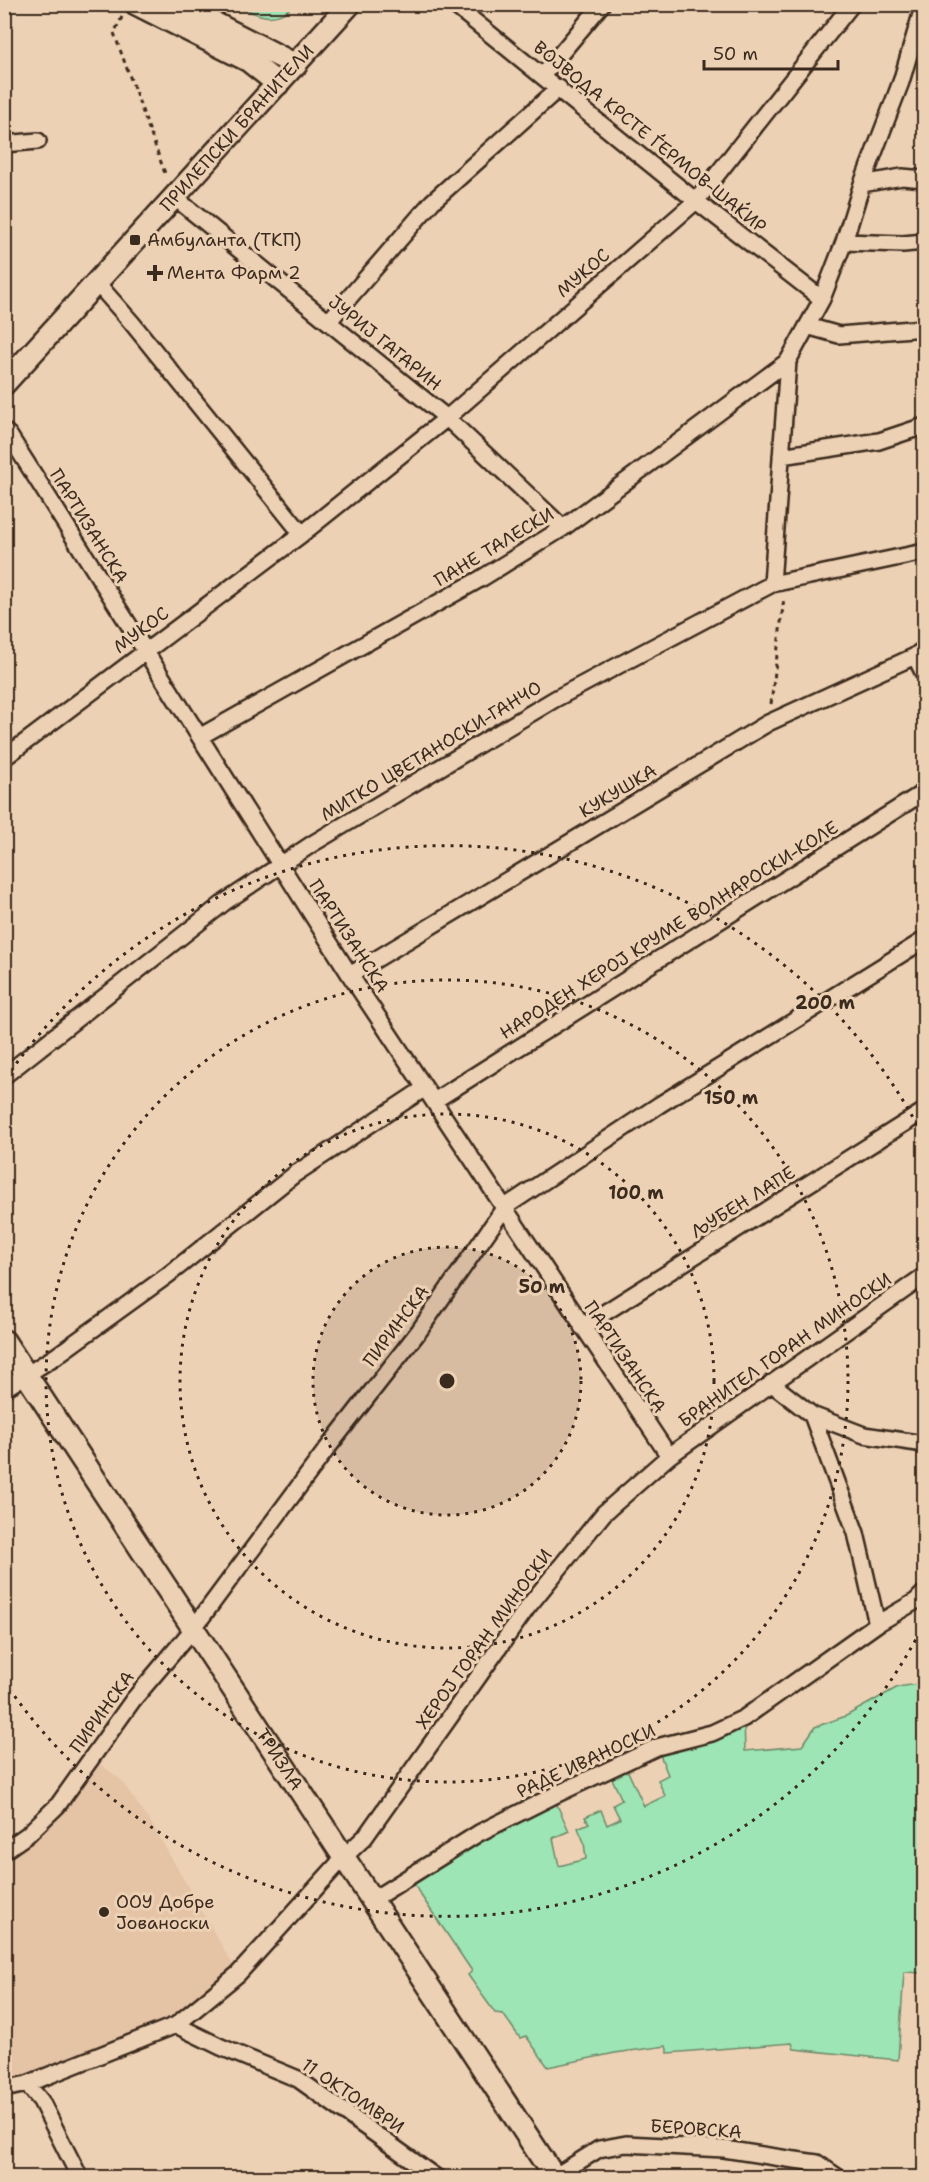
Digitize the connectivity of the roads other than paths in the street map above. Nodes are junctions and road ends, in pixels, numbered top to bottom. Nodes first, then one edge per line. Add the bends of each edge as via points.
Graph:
1 (177, 4) edge
2 (350, 4) edge
3 (453, 4) edge
4 (602, 4) edge
5 (852, 4) edge
6 (924, 4) edge
7 (130, 9) edge
8 (296, 65) junction
9 (542, 76) junction
10 (278, 84) junction
11 (559, 88) junction
12 (38, 141) dead end
13 (4, 144) edge
14 (924, 179) edge
15 (862, 184) junction
16 (174, 197) junction
17 (696, 201) junction
18 (844, 242) junction
19 (924, 242) edge
20 (96, 282) junction
21 (822, 299) junction
22 (329, 321) junction
23 (807, 326) junction
24 (924, 328) edge
25 (788, 361) junction
26 (4, 384) edge
27 (447, 418) junction
28 (924, 426) edge
29 (4, 431) edge
30 (781, 456) junction
31 (563, 528) junction
32 (302, 534) junction
33 (924, 552) edge
34 (779, 582) junction
35 (144, 652) junction
36 (920, 652) edge
37 (924, 674) edge
38 (201, 736) junction
39 (4, 758) edge
40 (924, 792) edge
41 (279, 865) junction
42 (924, 940) edge
43 (350, 975) junction
44 (4, 1076) edge
45 (429, 1094) junction
46 (924, 1111) edge
47 (505, 1207) junction
48 (924, 1276) edge
49 (582, 1327) junction
50 (4, 1341) edge
51 (28, 1376) junction
52 (771, 1383) junction
53 (4, 1389) edge
54 (812, 1415) junction
55 (924, 1444) edge
56 (669, 1456) junction
57 (924, 1593) edge
58 (877, 1624) junction
59 (193, 1629) junction
60 (4, 1851) edge
61 (345, 1856) junction
62 (372, 1900) junction
63 (176, 2025) junction
64 (27, 2084) junction
65 (4, 2089) edge
66 (554, 2177) edge
67 (80, 2178) edge
68 (437, 2178) edge
69 (839, 2178) edge

1 - 8 street
2 - 8 street, ПРИЛЕПСКИ БРАНИТЕЛИ
3 - 9 street, ВОЈВОДА КРСТЕ ЃЕРМОВ-ШАЌИР
4 - 9 street
5 - 17 street, МУКОС
6 - 15 street via 901,82
7 - 10 street via 249,62
8 - 10 street, ПРИЛЕПСКИ БРАНИТЕЛИ
9 - 11 street, ВОЈВОДА КРСТЕ ЃЕРМОВ-ШАЌИР
10 - 16 street, ПРИЛЕПСКИ БРАНИТЕЛИ
11 - 17 street, ВОЈВОДА КРСТЕ ЃЕРМОВ-ШАЌИР
11 - 22 street via 432,202
12 - 13 street
14 - 15 street via 902,177
15 - 18 street
16 - 20 street, ПРИЛЕПСКИ БРАНИТЕЛИ
16 - 22 street, ЈУРИЈ ГАГАРИН
17 - 21 street, ВОЈВОДА КРСТЕ ЃЕРМОВ-ШАЌИР
17 - 27 street, МУКОС
18 - 19 street
18 - 21 street
20 - 26 street, ПРИЛЕПСКИ БРАНИТЕЛИ
20 - 32 street
21 - 23 street
22 - 27 street, ЈУРИЈ ГАГАРИН
23 - 24 street via 839,335
23 - 25 street
25 - 30 street
25 - 31 street, ПАНЕ ТАЛЕСКИ
27 - 31 street, ЈУРИЈ ГАГАРИН
27 - 32 street, МУКОС
28 - 30 street via 879,441
29 - 35 street, ПАРТИЗАНСКА
30 - 34 street
31 - 38 street, ПАНЕ ТАЛЕСКИ
32 - 35 street, МУКОС
33 - 34 street, МИТКО ЦВЕТАНОСКИ-ГАНЧО
34 - 41 street, МИТКО ЦВЕТАНОСКИ-ГАНЧО via 555,699
35 - 38 street, ПАРТИЗАНСКА
35 - 39 street, МУКОС
36 - 37 street, КУКУШКА
36 - 43 street, КУКУШКА via 768,723
38 - 41 street, ПАРТИЗАНСКА
40 - 45 street, НАРОДЕН ХЕРОЈ КРУМЕ ВОЛНАРОСКИ-КОЛЕ
41 - 43 street, ПАРТИЗАНСКА
41 - 44 street, МИТКО ЦВЕТАНОСКИ-ГАНЧО via 225,902
42 - 47 street, ПИРИНСКА via 659,1105
43 - 45 street, ПАРТИЗАНСКА
45 - 47 street, ПАРТИЗАНСКА
45 - 51 street, НАРОДЕН ХЕРОЈ КРУМЕ ВОЛНАРОСКИ-КОЛЕ via 295,1174 168,1275
46 - 49 street, ЉУБЕН ЛАПЕ
47 - 49 street, ПАРТИЗАНСКА
47 - 59 street, ПИРИНСКА via 419,1331
48 - 52 street, БРАНИТЕЛ ГОРАН МИНОСКИ
49 - 56 street, ПАРТИЗАНСКА
50 - 51 street, ТРИЗЛА
51 - 53 street, НАРОДЕН ХЕРОЈ КРУМЕ ВОЛНАРОСКИ-КОЛЕ
51 - 59 street, ТРИЗЛА
52 - 54 street
52 - 56 street, БРАНИТЕЛ ГОРАН МИНОСКИ
54 - 55 street via 864,1435
54 - 58 street via 856,1533
56 - 61 street, ХЕРОЈ ГОРАН МИНОСКИ via 604,1513 527,1608 365,1837
57 - 58 street, РАДЕ ИВАНОСКИ
58 - 62 street, РАДЕ ИВАНОСКИ via 744,1718 712,1734 657,1747 562,1792 479,1833
59 - 60 street, ПИРИНСКА via 134,1700 58,1804 27,1835
59 - 61 street, ТРИЗЛА
61 - 62 street, ТРИЗЛА
61 - 63 street via 238,1974
62 - 66 street, ТРИЗЛА
63 - 64 street
63 - 68 street, 11 ОКТОМВРИ via 298,2079
64 - 65 street
64 - 67 street via 41,2101
66 - 69 street, БЕРОВСКА via 599,2149 626,2144 724,2149 817,2163

